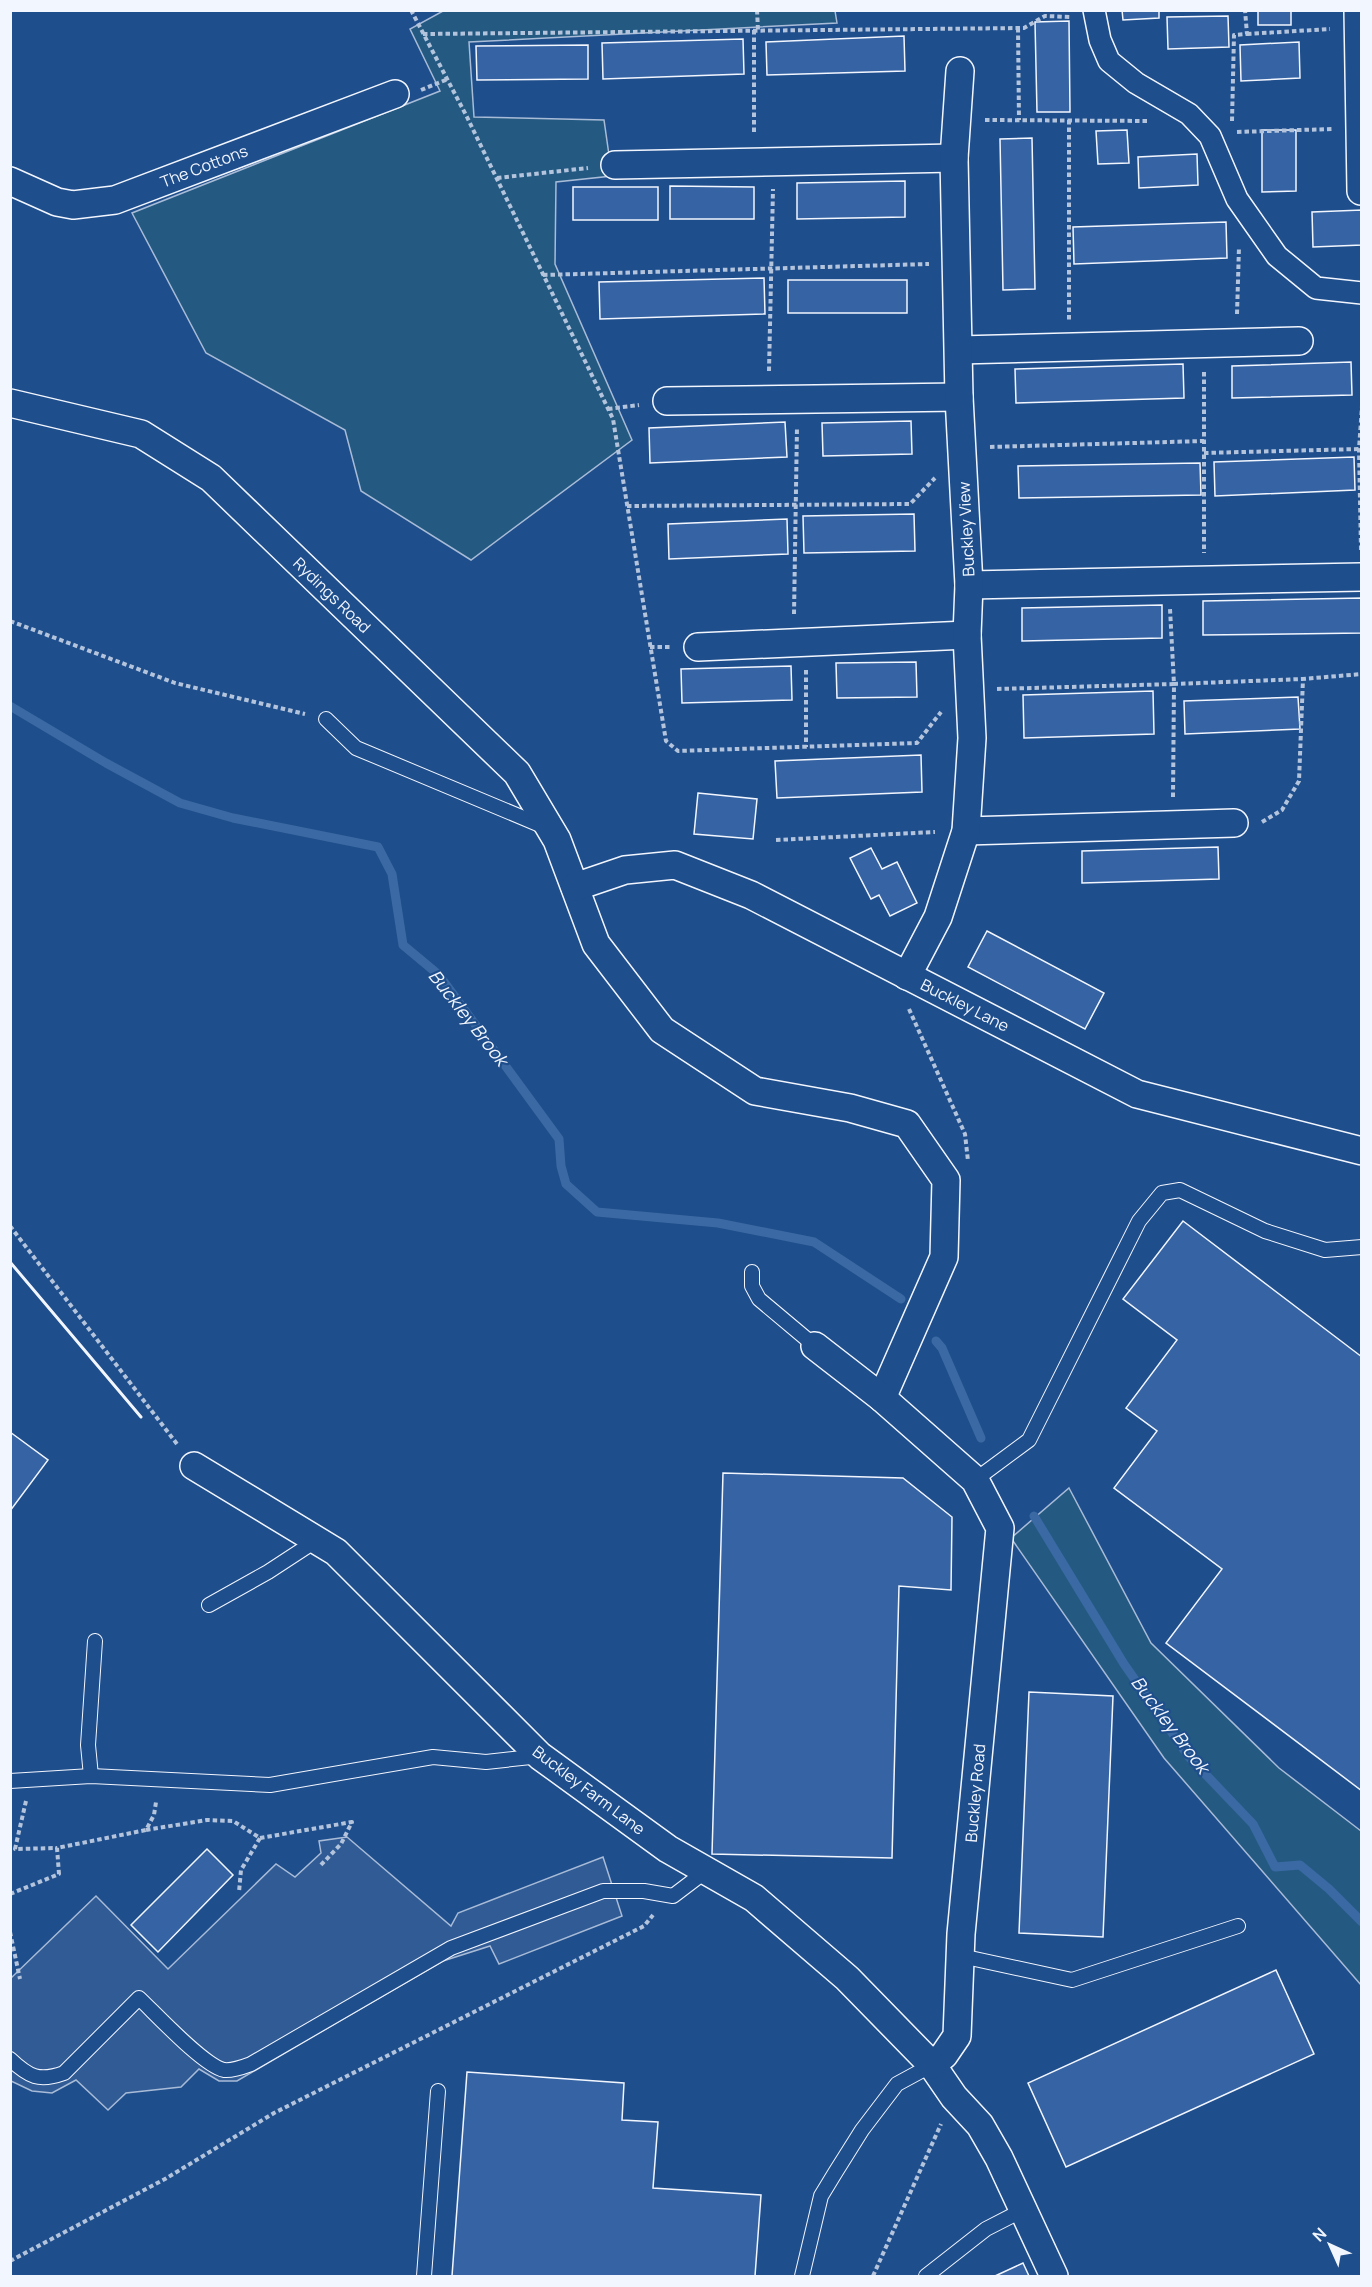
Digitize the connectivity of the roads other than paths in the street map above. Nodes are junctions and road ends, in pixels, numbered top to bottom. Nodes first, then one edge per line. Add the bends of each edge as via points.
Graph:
1 (1094, 14) edge
2 (1359, 19) edge
3 (960, 71) dead end
4 (395, 94) dead end
5 (1360, 128) edge
6 (954, 158) junction
7 (615, 165) road end
8 (10, 181) edge
9 (1361, 191) edge
10 (1362, 293) edge
11 (1299, 341) dead end
12 (959, 351) junction
13 (959, 397) junction
14 (667, 401) dead end
15 (10, 403) edge
16 (1361, 577) edge
17 (969, 585) junction
18 (967, 635) junction
19 (698, 646) dead end
20 (326, 718) road end
21 (1234, 824) road end
22 (550, 829) junction
23 (966, 831) junction
24 (575, 887) junction
25 (907, 976) junction
26 (1362, 1151) edge
27 (1362, 1247) edge
28 (752, 1272) dead end
29 (815, 1346) joint
30 (882, 1398) junction
31 (194, 1466) road end
32 (975, 1480) junction
33 (317, 1540) junction
34 (209, 1605) dead end
35 (95, 1641) dead end
36 (540, 1756) junction
37 (91, 1776) junction
38 (10, 1781) edge
39 (706, 1871) junction
40 (1238, 1926) dead end
41 (960, 1956) junction
42 (10, 2059) edge
43 (932, 2065) junction
44 (438, 2091) dead end
45 (1023, 2210) junction
46 (424, 2277) edge
47 (802, 2277) edge
48 (926, 2277) edge
49 (1054, 2277) edge

1 - 10 street via 1109,60 1136,83 1189,114 1210,136 1241,204 1277,256 1316,288
2 - 5 street
3 - 6 street, Buckley View
4 - 8 street, The Cottons via 115,200 73,205
5 - 9 street
6 - 7 street
6 - 12 street, Buckley View
11 - 12 street
12 - 13 street, Buckley View
13 - 14 street
13 - 17 street, Buckley View
15 - 22 street, Rydings Road via 141,434 210,478 517,773
16 - 17 street
17 - 18 street, Buckley View
18 - 19 street
18 - 23 street, Buckley View via 972,738
20 - 22 lane via 356,748
21 - 23 street
22 - 24 street, Rydings Road
23 - 25 street, Buckley View via 938,917
24 - 25 street, Buckley Lane via 625,870 675,865 751,895
24 - 30 street, Rydings Road via 597,944 662,1030 755,1091 850,1108 907,1124 946,1180 944,1257
25 - 26 street, Buckley Lane via 1137,1094
27 - 32 lane via 1325,1250 1265,1231 1179,1190 1162,1193 1139,1221 1029,1440
28 - 29 lane via 752,1287 759,1299
29 - 30 street, Buckley Road
30 - 32 street, Buckley Road
31 - 33 street, Buckley Farm Lane
32 - 41 street, Buckley Road via 1000,1528
33 - 34 lane
33 - 36 street, Buckley Farm Lane via 336,1552
35 - 37 lane via 88,1745
36 - 37 lane via 486,1762 433,1756 270,1785
36 - 39 street, Buckley Farm Lane via 668,1849
37 - 38 lane
39 - 42 lane via 673,1896 603,1891 451,1948 238,2069 224,2070 204,2059 139,1998 64,2073 50,2078 26,2074
39 - 43 street, Buckley Farm Lane via 754,1898 838,1971
40 - 41 lane via 1072,1980
41 - 43 street, Buckley Road via 957,2036
43 - 45 street via 954,2097 980,2124
43 - 47 lane via 897,2084 835,2173 821,2196
44 - 46 lane
45 - 48 lane via 986,2229
45 - 49 street

